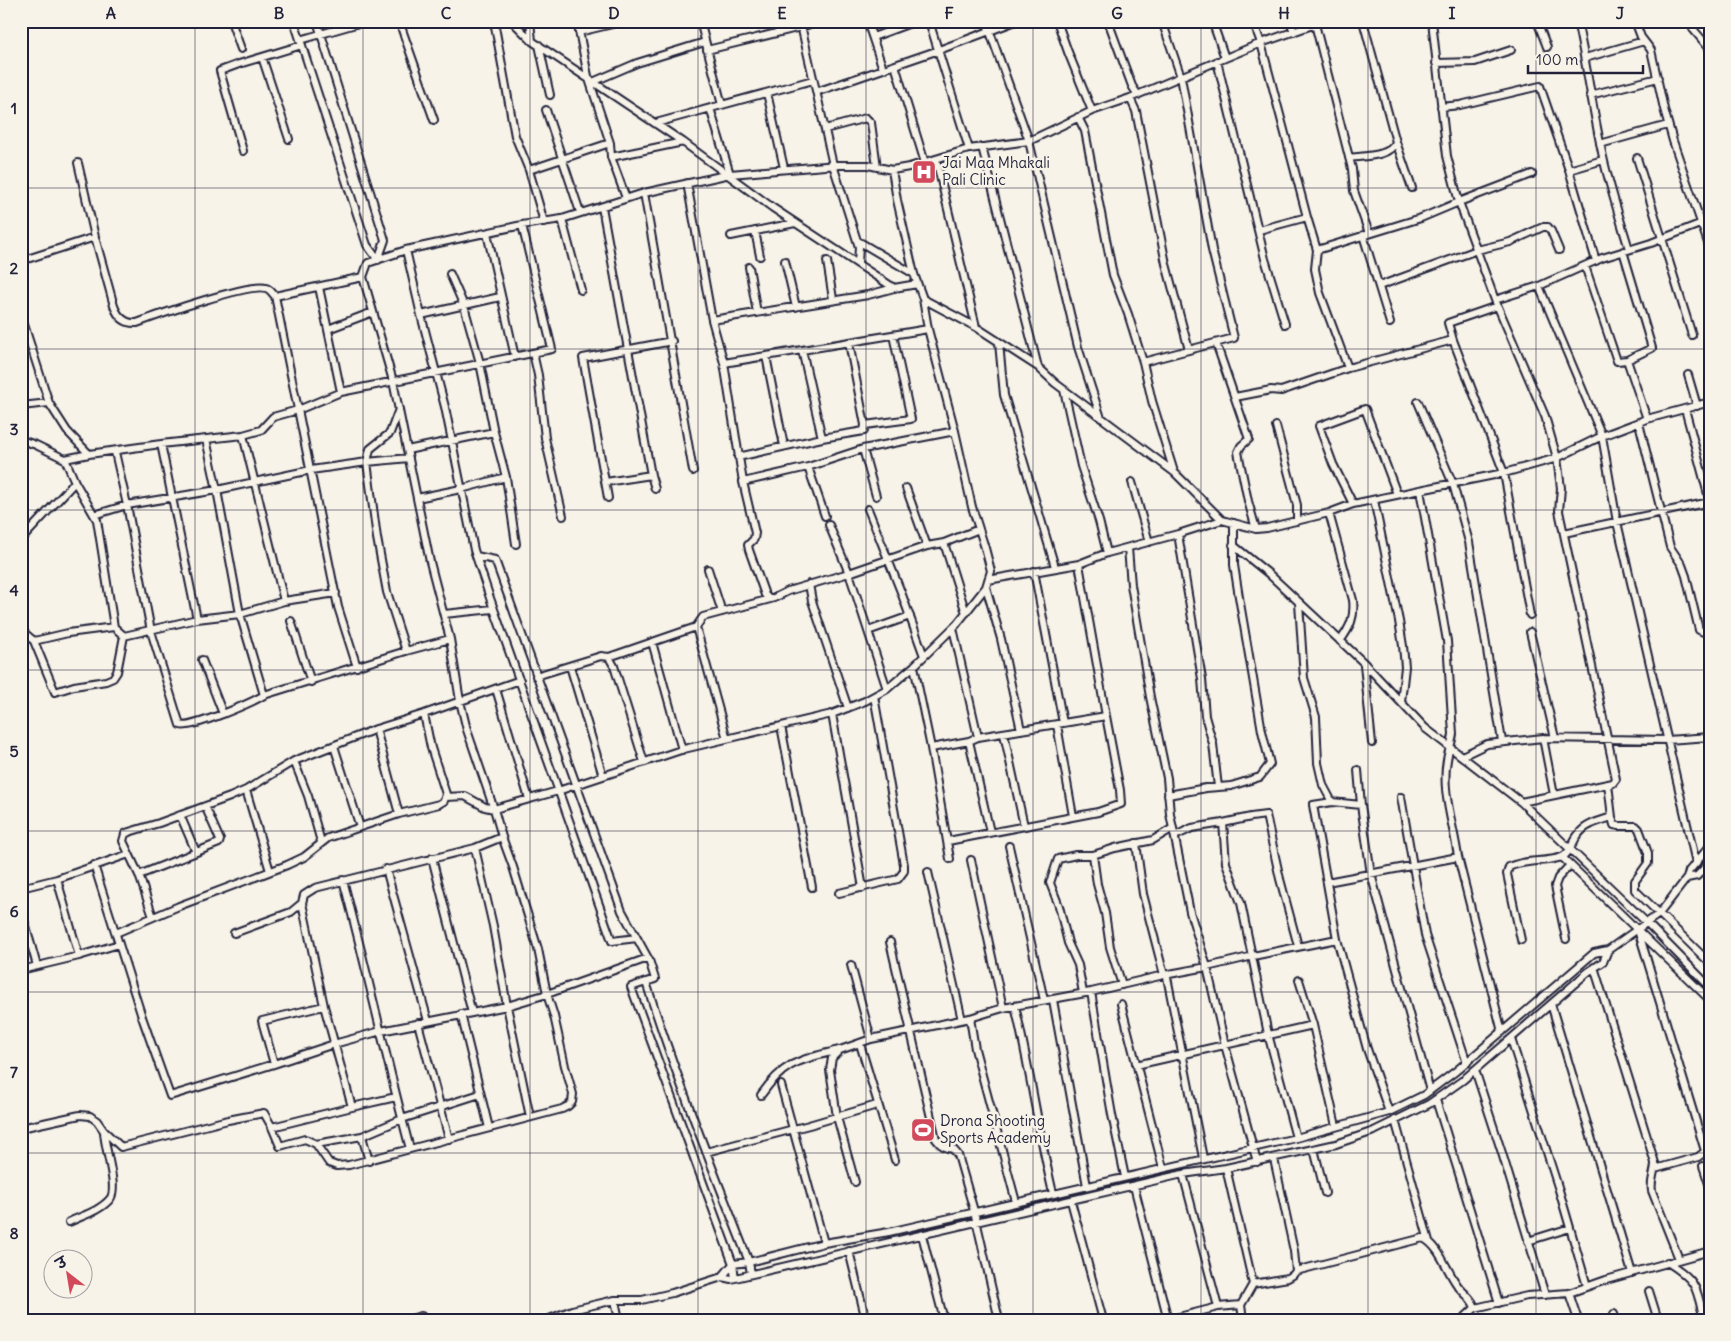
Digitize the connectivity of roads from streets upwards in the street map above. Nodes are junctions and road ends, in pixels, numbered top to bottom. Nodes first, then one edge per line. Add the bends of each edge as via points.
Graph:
1 (231, 21) edge
2 (294, 21) edge
3 (317, 21) edge
4 (366, 21) edge
5 (399, 21) edge
6 (494, 21) edge
7 (512, 21) edge
8 (530, 21) edge
9 (577, 21) edge
10 (625, 21) edge
11 (700, 21) edge
12 (819, 21) edge
13 (867, 21) edge
14 (916, 21) edge
15 (929, 21) edge
16 (986, 21) edge
17 (1016, 21) edge
18 (1057, 21) edge
19 (1108, 21) edge
20 (1162, 21) edge
21 (1212, 21) edge
22 (1254, 21) edge
23 (1290, 21) edge
24 (1324, 21) edge
25 (1362, 21) edge
26 (1432, 21) edge
27 (1537, 21) edge
28 (1577, 21) edge
29 (1635, 21) edge
30 (1691, 21) edge
31 (801, 24) edge
32 (1315, 24) junction
33 (990, 31) junction
34 (580, 32) junction
35 (1294, 32) junction
36 (321, 34) junction
37 (873, 37) junction
38 (532, 41) junction
39 (1644, 41) junction
40 (705, 42) junction
41 (301, 43) junction
42 (1262, 43) junction
43 (539, 45) junction
44 (1547, 47) dead end
45 (241, 49) dead end
46 (1710, 49) edge
47 (707, 50) junction
48 (939, 50) junction
49 (1511, 50) dead end
50 (262, 56) junction
51 (1225, 58) junction
52 (1585, 58) junction
53 (1217, 61) junction
54 (1436, 63) junction
55 (895, 65) junction
56 (883, 69) junction
57 (588, 76) junction
58 (1180, 77) junction
59 (1658, 78) junction
60 (813, 80) junction
61 (595, 81) junction
62 (816, 92) junction
63 (767, 93) junction
64 (550, 95) dead end
65 (1138, 95) junction
66 (1590, 95) junction
67 (1130, 98) junction
68 (722, 105) junction
69 (1441, 107) junction
70 (710, 108) junction
71 (546, 110) dead end
72 (1092, 110) junction
73 (1078, 117) junction
74 (434, 120) dead end
75 (656, 123) junction
76 (1668, 125) junction
77 (825, 129) junction
78 (288, 139) dead end
79 (1029, 141) junction
80 (683, 142) junction
81 (1396, 142) junction
82 (610, 144) junction
83 (1600, 144) junction
84 (982, 147) junction
85 (969, 149) junction
86 (243, 151) dead end
87 (611, 157) junction
88 (1349, 158) junction
89 (1637, 158) dead end
90 (563, 159) junction
91 (936, 159) junction
92 (1603, 160) junction
93 (925, 163) junction
94 (78, 164) dead end
95 (833, 165) junction
96 (877, 167) junction
97 (784, 168) junction
98 (529, 170) junction
99 (892, 170) junction
100 (1569, 170) junction
101 (730, 174) junction
102 (1532, 174) dead end
103 (687, 183) junction
104 (1412, 188) dead end
105 (644, 193) junction
106 (626, 198) junction
107 (1459, 202) junction
108 (602, 207) junction
109 (580, 212) junction
110 (1307, 217) junction
111 (562, 219) junction
112 (1710, 220) edge
113 (544, 222) junction
114 (795, 222) junction
115 (1701, 223) junction
116 (522, 226) junction
117 (1259, 230) junction
118 (755, 231) junction
119 (487, 233) junction
120 (1366, 234) junction
121 (730, 236) dead end
122 (95, 237) junction
123 (1662, 238) junction
124 (858, 241) junction
125 (1710, 249) edge
126 (406, 250) junction
127 (1317, 250) junction
128 (1477, 250) junction
129 (1559, 250) dead end
130 (1626, 250) junction
131 (760, 256) dead end
132 (378, 260) junction
133 (21, 261) edge
134 (785, 261) dead end
135 (827, 261) dead end
136 (1596, 261) junction
137 (858, 263) junction
138 (1585, 266) junction
139 (749, 267) dead end
140 (450, 274) dead end
141 (914, 274) junction
142 (363, 277) junction
143 (917, 284) junction
144 (1379, 286) junction
145 (1539, 286) junction
146 (319, 287) junction
147 (894, 288) junction
148 (581, 290) dead end
149 (275, 296) junction
150 (500, 297) junction
151 (834, 299) junction
152 (922, 299) junction
153 (1496, 303) junction
154 (464, 306) junction
155 (796, 307) junction
156 (374, 312) junction
157 (757, 313) junction
158 (21, 315) edge
159 (421, 315) junction
160 (712, 320) junction
161 (1390, 323) dead end
162 (1285, 324) dead end
163 (976, 327) junction
164 (328, 329) junction
165 (928, 329) junction
166 (893, 335) junction
167 (1692, 335) dead end
168 (1453, 340) junction
169 (672, 341) junction
170 (849, 343) junction
171 (999, 343) junction
172 (1216, 343) junction
173 (628, 349) junction
174 (802, 350) junction
175 (1189, 350) junction
176 (533, 353) junction
177 (766, 356) junction
178 (514, 357) junction
179 (1627, 360) junction
180 (1143, 362) junction
181 (480, 363) junction
182 (724, 364) junction
183 (1038, 367) junction
184 (1348, 368) junction
185 (435, 372) junction
186 (1688, 374) dead end
187 (393, 381) junction
188 (1064, 390) junction
189 (341, 392) junction
190 (1235, 397) junction
191 (1418, 402) dead end
192 (1710, 402) edge
193 (49, 403) junction
194 (21, 406) edge
195 (1697, 406) junction
196 (399, 409) junction
197 (1685, 409) junction
198 (298, 410) junction
199 (1101, 418) junction
200 (1647, 419) junction
201 (1639, 423) junction
202 (864, 426) junction
203 (1276, 426) dead end
204 (494, 432) junction
205 (956, 432) junction
206 (244, 435) junction
207 (1602, 436) junction
208 (822, 438) junction
209 (21, 440) edge
210 (206, 440) junction
211 (452, 442) junction
212 (161, 444) junction
213 (784, 446) junction
214 (863, 449) junction
215 (407, 450) junction
216 (115, 452) junction
217 (89, 454) junction
218 (738, 457) junction
219 (409, 458) junction
220 (1557, 458) junction
221 (65, 459) junction
222 (366, 462) junction
223 (808, 467) junction
224 (312, 470) junction
225 (693, 471) dead end
226 (1174, 472) junction
227 (1504, 473) junction
228 (651, 475) junction
229 (506, 477) junction
230 (75, 482) junction
231 (254, 482) junction
232 (606, 482) junction
233 (743, 482) junction
234 (1132, 482) dead end
235 (1453, 484) junction
236 (906, 488) dead end
237 (461, 489) junction
238 (655, 489) dead end
239 (217, 490) junction
240 (1420, 490) junction
241 (1398, 494) junction
242 (876, 496) dead end
243 (171, 498) junction
244 (417, 498) junction
245 (608, 498) dead end
246 (1374, 500) junction
247 (1710, 502) edge
248 (1353, 504) junction
249 (127, 505) junction
250 (868, 509) dead end
251 (1661, 512) junction
252 (1329, 513) junction
253 (94, 515) junction
254 (563, 516) dead end
255 (825, 516) dead end
256 (1222, 520) junction
257 (1297, 520) junction
258 (1617, 522) junction
259 (1234, 523) junction
260 (829, 524) dead end
261 (979, 529) junction
262 (1256, 529) junction
263 (1564, 533) junction
264 (1178, 534) junction
265 (21, 540) edge
266 (1149, 542) junction
267 (944, 543) junction
268 (516, 544) dead end
269 (1234, 545) junction
270 (926, 546) junction
271 (1128, 548) junction
272 (1108, 552) junction
273 (476, 556) junction
274 (888, 560) junction
275 (1079, 564) junction
276 (1055, 567) junction
277 (708, 568) dead end
278 (1034, 571) junction
279 (849, 573) junction
280 (988, 580) junction
281 (809, 584) junction
282 (986, 587) junction
283 (336, 593) junction
284 (769, 599) junction
285 (284, 601) junction
286 (1299, 603) junction
287 (493, 609) junction
288 (722, 612) junction
289 (966, 613) junction
290 (240, 614) junction
291 (444, 614) junction
292 (1530, 615) dead end
293 (910, 616) junction
294 (198, 619) junction
295 (291, 621) dead end
296 (114, 627) junction
297 (696, 627) junction
298 (953, 628) junction
299 (21, 630) edge
300 (151, 630) junction
301 (868, 631) junction
302 (1530, 632) dead end
303 (124, 636) junction
304 (450, 639) junction
305 (34, 641) junction
306 (1340, 641) junction
307 (652, 642) junction
308 (1710, 642) edge
309 (406, 651) junction
310 (924, 656) junction
311 (609, 657) junction
312 (202, 660) dead end
313 (1364, 663) junction
314 (570, 666) junction
315 (914, 666) junction
316 (357, 667) junction
317 (536, 676) junction
318 (520, 680) junction
319 (311, 682) junction
320 (496, 689) junction
321 (887, 689) junction
322 (264, 695) junction
323 (874, 696) junction
324 (460, 701) junction
325 (1401, 702) junction
326 (848, 708) junction
327 (223, 714) junction
328 (424, 714) junction
329 (832, 714) junction
330 (1106, 716) junction
331 (1060, 724) junction
332 (781, 726) junction
333 (376, 729) junction
334 (1021, 730) junction
335 (1004, 734) junction
336 (978, 737) junction
337 (1710, 737) edge
338 (727, 738) junction
339 (1543, 738) junction
340 (1555, 738) junction
341 (1607, 740) junction
342 (1667, 740) junction
343 (969, 741) junction
344 (1502, 741) junction
345 (1372, 743) dead end
346 (334, 746) junction
347 (931, 748) junction
348 (1451, 748) junction
349 (682, 750) junction
350 (1462, 756) junction
351 (294, 761) junction
352 (644, 762) junction
353 (1358, 770) dead end
354 (603, 776) junction
355 (1608, 784) junction
356 (576, 786) junction
357 (1218, 787) junction
358 (246, 790) junction
359 (558, 791) junction
360 (1168, 795) junction
361 (1554, 795) junction
362 (446, 797) junction
363 (1401, 797) dead end
364 (529, 799) junction
365 (1332, 802) junction
366 (1521, 802) junction
367 (1362, 805) junction
368 (205, 806) junction
369 (494, 810) junction
370 (399, 814) junction
371 (180, 815) junction
372 (1073, 816) junction
373 (1612, 817) junction
374 (1223, 823) junction
375 (1024, 826) junction
376 (360, 827) junction
377 (1173, 828) junction
378 (990, 832) junction
379 (1175, 836) junction
380 (502, 837) junction
381 (948, 841) junction
382 (321, 842) junction
383 (1136, 843) junction
384 (1009, 846) dead end
385 (1710, 846) edge
386 (474, 848) junction
387 (1571, 849) junction
388 (196, 852) junction
389 (129, 854) junction
390 (1093, 855) junction
391 (1458, 857) junction
392 (1562, 857) junction
393 (432, 858) junction
394 (950, 860) dead end
395 (971, 860) dead end
396 (1710, 862) edge
397 (1696, 863) junction
398 (94, 865) junction
399 (1413, 865) junction
400 (1570, 865) junction
401 (386, 869) junction
402 (270, 871) junction
403 (928, 872) dead end
404 (1371, 874) junction
405 (139, 875) junction
406 (1687, 878) junction
407 (57, 879) junction
408 (343, 880) junction
409 (1328, 882) junction
410 (21, 888) edge
411 (812, 888) dead end
412 (863, 888) junction
413 (840, 894) dead end
414 (302, 903) junction
415 (21, 909) edge
416 (1659, 914) junction
417 (153, 918) junction
418 (1647, 923) junction
419 (1638, 930) junction
420 (116, 933) junction
421 (234, 933) dead end
422 (637, 938) junction
423 (1337, 939) junction
424 (1566, 939) dead end
425 (1521, 940) dead end
426 (890, 942) dead end
427 (119, 944) junction
428 (1298, 946) junction
429 (1608, 950) junction
430 (79, 956) junction
431 (1253, 956) junction
432 (648, 958) junction
433 (1710, 963) edge
434 (851, 965) dead end
435 (37, 966) junction
436 (1206, 967) junction
437 (1594, 967) junction
438 (21, 970) edge
439 (1165, 976) junction
440 (1300, 980) dead end
441 (646, 982) junction
442 (1122, 985) junction
443 (1710, 987) edge
444 (1091, 992) junction
445 (1083, 993) junction
446 (546, 994) junction
447 (1044, 1000) junction
448 (1053, 1000) junction
449 (1710, 1000) edge
450 (1120, 1004) dead end
451 (1551, 1004) junction
452 (324, 1006) junction
453 (507, 1006) junction
454 (1015, 1006) junction
455 (1002, 1008) junction
456 (472, 1012) junction
457 (461, 1014) junction
458 (970, 1018) junction
459 (962, 1020) junction
460 (428, 1021) junction
461 (418, 1023) junction
462 (1313, 1025) junction
463 (911, 1030) junction
464 (381, 1031) junction
465 (1502, 1032) junction
466 (1268, 1034) junction
467 (1511, 1038) junction
468 (871, 1039) junction
469 (334, 1044) junction
470 (860, 1044) junction
471 (1225, 1044) junction
472 (840, 1050) junction
473 (1182, 1056) junction
474 (1467, 1063) junction
475 (274, 1064) junction
476 (1136, 1066) junction
477 (1475, 1070) junction
478 (781, 1085) dead end
479 (1430, 1090) junction
480 (480, 1094) junction
481 (762, 1095) dead end
482 (396, 1097) junction
483 (1436, 1100) junction
484 (877, 1105) junction
485 (352, 1106) junction
486 (440, 1108) junction
487 (1389, 1112) junction
488 (530, 1117) junction
489 (837, 1117) junction
490 (402, 1118) junction
491 (1395, 1120) junction
492 (1336, 1126) junction
493 (272, 1127) junction
494 (21, 1128) edge
495 (489, 1128) junction
496 (793, 1129) junction
497 (104, 1131) junction
498 (362, 1136) junction
499 (1296, 1138) junction
500 (449, 1139) junction
501 (316, 1144) junction
502 (1253, 1148) junction
503 (410, 1149) junction
504 (1314, 1149) junction
505 (1707, 1150) edge
506 (706, 1152) junction
507 (1203, 1158) junction
508 (1274, 1158) junction
509 (895, 1160) dead end
510 (369, 1161) junction
511 (1257, 1162) junction
512 (1703, 1166) dead end
513 (1163, 1168) junction
514 (1226, 1168) junction
515 (1655, 1169) junction
516 (1183, 1174) junction
517 (1125, 1177) junction
518 (855, 1182) dead end
519 (1087, 1186) junction
520 (1134, 1186) junction
521 (1710, 1187) edge
522 (1326, 1193) dead end
523 (1054, 1194) junction
524 (1071, 1201) junction
525 (1016, 1202) junction
526 (974, 1211) junction
527 (69, 1222) dead end
528 (977, 1222) junction
529 (1570, 1228) junction
530 (922, 1235) junction
531 (1430, 1241) junction
532 (1528, 1241) junction
533 (824, 1243) junction
534 (1710, 1250) edge
535 (849, 1251) junction
536 (1679, 1259) junction
537 (749, 1262) junction
538 (1668, 1262) junction
539 (733, 1264) junction
540 (1296, 1271) junction
541 (1632, 1273) junction
542 (751, 1274) junction
543 (722, 1277) junction
544 (736, 1278) junction
545 (1253, 1284) junction
546 (1587, 1286) junction
547 (1649, 1291) dead end
548 (1569, 1293) junction
549 (1545, 1295) junction
550 (615, 1300) junction
551 (1499, 1303) junction
552 (1241, 1305) junction
553 (1218, 1307) junction
554 (1475, 1308) junction
555 (572, 1310) junction
556 (1197, 1316) edge
557 (407, 1320) edge
558 (433, 1320) edge
559 (547, 1320) edge
560 (574, 1320) edge
561 (619, 1320) edge
562 (866, 1320) edge
563 (944, 1320) edge
564 (1000, 1320) edge
565 (1102, 1320) edge
566 (1168, 1320) edge
567 (1243, 1320) edge
568 (1462, 1320) edge
569 (1578, 1320) edge
570 (1658, 1320) edge
571 (1704, 1320) edge

1 - 45 street
2 - 41 street
3 - 36 street
4 - 36 street
5 - 74 street
6 - 98 street via 515,136
7 - 38 street
8 - 38 street
9 - 34 street
10 - 34 street
11 - 40 street
12 - 31 street
13 - 37 street
14 - 37 street
15 - 48 street
16 - 33 street
17 - 33 street
18 - 72 street
19 - 65 street
20 - 58 street
21 - 51 street
22 - 42 street
23 - 35 street
24 - 32 street
25 - 81 street
26 - 54 street
27 - 44 street
28 - 52 street
29 - 39 street
30 - 46 street via 1693,29
31 - 47 street
31 - 60 street
32 - 35 street
32 - 88 street
33 - 48 street
33 - 79 street
34 - 57 street
35 - 42 street
36 - 41 street
36 - 132 street via 385,240
37 - 56 street
38 - 43 street
39 - 52 street
39 - 59 street via 1651,50
40 - 47 street
40 - 61 street via 637,63
41 - 50 street
41 - 132 street via 367,245
42 - 51 street
42 - 110 street
43 - 57 street
43 - 64 street
47 - 68 street
48 - 55 street
48 - 85 street
49 - 54 street via 1475,62
50 - 78 street
50 - 86 street via 220,71
51 - 53 street
52 - 66 street
53 - 58 street
53 - 117 street
54 - 69 street
55 - 56 street
55 - 93 street
56 - 62 street
57 - 61 street
57 - 82 street
58 - 65 street
58 - 172 street via 1212,250 1234,338
59 - 66 street
59 - 76 street
60 - 62 street
60 - 63 street
61 - 75 street
62 - 77 street
63 - 68 street
63 - 97 street
65 - 67 street
66 - 83 street
67 - 72 street
67 - 175 street via 1136,111 1166,264
68 - 70 street
69 - 100 street via 1540,86
69 - 107 street via 1447,156
70 - 75 street
70 - 101 street
71 - 90 street
72 - 73 street
73 - 79 street
73 - 180 street via 1085,131 1112,275
75 - 80 street
76 - 83 street
76 - 115 street
77 - 95 street
77 - 96 street via 866,118 871,123
79 - 84 street
79 - 199 street via 1078,347
80 - 87 street
80 - 101 street
81 - 88 street via 1386,152
81 - 104 street
82 - 87 street
82 - 90 street
83 - 92 street
84 - 85 street
84 - 183 street
85 - 91 street
87 - 106 street
88 - 120 street
89 - 123 street
90 - 98 street
90 - 109 street
91 - 93 street
91 - 163 street
92 - 100 street
92 - 130 street
93 - 99 street
94 - 122 street
95 - 96 street
95 - 97 street
95 - 124 street
96 - 99 street
97 - 101 street
98 - 113 street
99 - 141 street
100 - 136 street
101 - 103 street
101 - 114 street
102 - 107 street
103 - 105 street
103 - 160 street
105 - 106 street
105 - 169 street
106 - 108 street
107 - 120 street via 1421,218
107 - 128 street
108 - 109 street
108 - 173 street
109 - 111 street
110 - 117 street
110 - 127 street
111 - 113 street
111 - 148 street
112 - 115 street
113 - 116 street
114 - 118 street
114 - 137 street
115 - 123 street
115 - 125 street
116 - 119 street
116 - 176 street via 552,349
117 - 162 street
118 - 121 street
118 - 131 street
119 - 126 street
119 - 150 street
120 - 127 street
120 - 144 street
122 - 133 street
122 - 149 street via 116,312 130,324 234,292 265,288
123 - 130 street
123 - 167 street
124 - 137 street
124 - 141 street
126 - 132 street
126 - 159 street
127 - 184 street via 1315,269 1320,292
128 - 129 street via 1510,242 1543,227 1552,231
128 - 144 street
128 - 153 street
130 - 136 street
130 - 179 street via 1652,348
132 - 142 street via 368,263
134 - 155 street
135 - 151 street
136 - 138 street
137 - 147 street
138 - 145 street
138 - 179 street via 1616,361
139 - 157 street
140 - 154 street
141 - 143 street
142 - 146 street
142 - 156 street
143 - 147 street
143 - 152 street
144 - 161 street
145 - 153 street
145 - 207 street
146 - 149 street
146 - 164 street
147 - 151 street
149 - 198 street
150 - 154 street
150 - 178 street
151 - 155 street
152 - 163 street
152 - 165 street
153 - 168 street via 1448,324
153 - 220 street via 1545,416
154 - 159 street
154 - 181 street
155 - 157 street
156 - 164 street
156 - 187 street
157 - 160 street
158 - 193 street
159 - 185 street
160 - 182 street
163 - 171 street
164 - 189 street
165 - 166 street
165 - 205 street
166 - 170 street
166 - 202 street via 911,419
168 - 184 street
168 - 227 street
169 - 173 street
169 - 225 street
170 - 174 street
170 - 202 street
171 - 183 street
171 - 276 street via 1004,395
172 - 175 street
172 - 190 street
173 - 228 street
173 - 232 street via 583,358
174 - 177 street
174 - 208 street
175 - 180 street
176 - 178 street
176 - 254 street via 545,438
177 - 182 street
177 - 213 street
178 - 181 street
179 - 200 street
180 - 226 street
181 - 185 street
181 - 204 street
182 - 218 street
183 - 188 street
184 - 190 street via 1281,391
185 - 187 street
185 - 211 street
186 - 195 street
187 - 189 street
187 - 196 street
188 - 199 street
188 - 272 street via 1081,466
189 - 198 street
190 - 262 street via 1249,439 1238,452
191 - 235 street
192 - 195 street
193 - 194 street
193 - 217 street via 67,431
195 - 197 street
196 - 215 street
196 - 222 street via 390,433 370,448
197 - 200 street
197 - 247 street
198 - 206 street via 273,417 261,430
198 - 224 street
199 - 226 street
200 - 201 street
201 - 207 street
201 - 251 street
202 - 208 street via 864,431
203 - 257 street via 1297,505
204 - 211 street
204 - 229 street
205 - 214 street
205 - 261 street
206 - 210 street
206 - 231 street
207 - 220 street
207 - 258 street
208 - 213 street
209 - 221 street
210 - 212 street
210 - 239 street
211 - 215 street
211 - 237 street
212 - 216 street
212 - 243 street
213 - 218 street
214 - 223 street
214 - 242 street
215 - 219 street
216 - 217 street
216 - 249 street
217 - 221 street
218 - 233 street
219 - 222 street
219 - 244 street
220 - 227 street
220 - 263 street
221 - 230 street
222 - 224 street
222 - 309 street via 387,592
223 - 233 street
223 - 255 street
224 - 231 street
224 - 283 street
226 - 256 street
227 - 235 street
227 - 292 street
228 - 232 street
228 - 238 street
229 - 237 street
229 - 268 street
230 - 253 street
230 - 265 street
231 - 239 street
231 - 285 street
232 - 245 street
233 - 284 street via 755,533 748,545 749,550
234 - 266 street
235 - 240 street
235 - 344 street via 1469,542
236 - 270 street
237 - 244 street
237 - 273 street
239 - 243 street
239 - 290 street
240 - 241 street
240 - 348 street via 1447,641 1453,734
241 - 246 street
241 - 248 street via 1364,409 1319,426
243 - 249 street
243 - 294 street
244 - 291 street
246 - 248 street
246 - 325 street via 1400,621 1405,667
247 - 251 street
248 - 252 street
249 - 253 street
249 - 300 street
250 - 274 street
251 - 258 street
251 - 308 street via 1670,546 1686,576 1699,630 1708,634
252 - 257 street
252 - 306 street via 1355,610 1348,631
253 - 296 street
256 - 259 street
256 - 264 street
257 - 262 street
258 - 263 street
258 - 342 street
259 - 262 street
259 - 269 street
260 - 279 street
261 - 267 street
261 - 280 street via 991,571
263 - 341 street
264 - 266 street
264 - 357 street
266 - 271 street
267 - 270 street
267 - 289 street
269 - 286 street
269 - 357 street via 1239,597 1270,764 1260,776
270 - 274 street
271 - 272 street
271 - 360 street via 1138,629
272 - 275 street
273 - 287 street
273 - 317 street via 495,560
274 - 279 street
274 - 293 street
275 - 276 street
275 - 330 street
276 - 278 street
277 - 288 street
278 - 280 street
278 - 331 street
279 - 281 street
279 - 301 street
280 - 282 street
281 - 284 street
281 - 326 street
282 - 289 street
282 - 334 street
283 - 285 street
283 - 316 street
284 - 288 street
285 - 290 street
286 - 306 street
286 - 365 street via 1304,678 1316,717 1318,763 1323,785
287 - 291 street
287 - 318 street
288 - 297 street via 703,617
289 - 298 street
290 - 294 street
290 - 322 street
291 - 304 street
293 - 301 street
293 - 310 street
294 - 300 street
295 - 319 street
296 - 303 street
296 - 305 street
297 - 307 street
297 - 338 street
298 - 310 street
298 - 336 street
299 - 305 street
300 - 303 street
300 - 327 street via 180,725
301 - 321 street
302 - 340 street
303 - 305 street via 113,678 55,692
304 - 309 street
304 - 324 street
306 - 313 street
307 - 311 street
307 - 349 street
309 - 316 street
310 - 315 street
311 - 314 street via 601,656
311 - 352 street
312 - 327 street
313 - 325 street
313 - 345 street
314 - 317 street
314 - 354 street
315 - 321 street
315 - 347 street
316 - 319 street
317 - 356 street
318 - 320 street
318 - 359 street
319 - 322 street
320 - 324 street
320 - 364 street
321 - 323 street
322 - 327 street
323 - 326 street
323 - 412 street via 904,871 898,879
324 - 328 street
324 - 369 street
325 - 348 street via 1425,728
326 - 329 street
328 - 333 street
328 - 362 street
329 - 332 street
329 - 412 street
330 - 331 street
330 - 372 street via 1121,804
331 - 334 street
331 - 372 street
332 - 338 street
332 - 411 street
333 - 346 street
333 - 370 street
334 - 335 street
335 - 336 street
335 - 375 street
336 - 343 street
337 - 342 street
338 - 349 street
339 - 340 street
339 - 344 street
339 - 361 street
340 - 341 street
341 - 342 street
341 - 355 street via 1616,780
342 - 397 street
343 - 347 street
343 - 378 street
344 - 350 street
346 - 351 street
346 - 376 street
347 - 381 street
348 - 350 street
348 - 391 street via 1446,788
349 - 352 street
350 - 366 street
351 - 358 street
351 - 382 street
352 - 354 street
353 - 367 street
354 - 356 street
355 - 361 street
355 - 373 street
356 - 359 street
356 - 422 street via 622,911
357 - 360 street
358 - 368 street
358 - 402 street
359 - 364 street
359 - 422 street via 612,941
360 - 377 street
361 - 366 street
362 - 369 street via 465,796
362 - 370 street via 439,804
363 - 399 street
364 - 369 street
365 - 367 street
365 - 409 street via 1313,805
366 - 387 street
367 - 404 street
368 - 371 street
368 - 388 street via 220,840
369 - 380 street
370 - 376 street
371 - 388 street
371 - 389 street via 125,834 123,842
372 - 375 street
373 - 387 street via 1585,828
373 - 416 street via 1614,825 1639,828 1648,864 1635,881 1635,890
374 - 379 street via 1192,828
374 - 428 street via 1266,815
374 - 431 street via 1226,863 1241,903
375 - 378 street
376 - 382 street
377 - 379 street
377 - 383 street via 1153,840
378 - 381 street
379 - 436 street via 1190,912
380 - 386 street
380 - 446 street via 538,949
381 - 394 street
382 - 402 street via 304,857
383 - 390 street
383 - 439 street via 1143,894
384 - 447 street
385 - 397 street
386 - 393 street
386 - 453 street via 493,926
387 - 392 street
387 - 418 street
388 - 405 street
389 - 398 street
389 - 405 street
390 - 442 street via 1110,947
390 - 445 street via 1058,859 1050,883 1078,965
391 - 399 street
391 - 465 street
392 - 400 street
392 - 425 street via 1509,868
393 - 401 street
393 - 456 street
395 - 455 street
396 - 406 street via 1698,876
397 - 406 street
398 - 407 street
398 - 420 street
399 - 404 street
399 - 474 street via 1425,935
400 - 419 street
400 - 424 street via 1555,886
401 - 408 street
401 - 460 street
402 - 417 street
403 - 459 street
404 - 409 street
404 - 479 street
405 - 417 street
406 - 416 street
407 - 410 street
407 - 430 street
408 - 414 street via 308,891
408 - 464 street
409 - 423 street
412 - 413 street
414 - 421 street via 291,912
414 - 452 street
415 - 435 street
416 - 418 street
416 - 433 street
417 - 420 street
418 - 419 street
418 - 443 street
419 - 429 street
419 - 449 street
419 - 505 street
420 - 427 street
422 - 432 street
423 - 428 street
423 - 487 street via 1367,1048
426 - 463 street
427 - 430 street
427 - 475 street via 170,1096
428 - 431 street
429 - 437 street via 1603,962
429 - 465 street via 1594,953
430 - 435 street
431 - 436 street
431 - 466 street
432 - 441 street via 655,979
432 - 446 street
434 - 468 street
435 - 438 street
436 - 439 street
436 - 471 street
437 - 451 street
437 - 515 street
439 - 442 street
439 - 473 street
440 - 462 street
441 - 506 street
441 - 539 street via 632,987
442 - 444 street
444 - 445 street
444 - 517 street
445 - 448 street
446 - 453 street
446 - 488 street via 573,1094 572,1102
447 - 448 street
447 - 454 street
448 - 519 street
450 - 476 street
451 - 467 street
451 - 541 street
452 - 469 street
452 - 475 street via 262,1021
453 - 456 street
453 - 488 street
454 - 455 street
454 - 523 street
455 - 458 street
456 - 457 street
457 - 460 street
457 - 480 street
458 - 459 street
458 - 525 street
459 - 463 street
460 - 461 street
461 - 464 street
461 - 486 street
462 - 466 street
462 - 492 street
463 - 468 street
463 - 526 street via 936,1139 956,1152
464 - 469 street
464 - 482 street
465 - 474 street
466 - 471 street
466 - 499 street
467 - 477 street
467 - 529 street
468 - 470 street
469 - 475 street
469 - 485 street
470 - 472 street
470 - 484 street
471 - 473 street
471 - 502 street
472 - 481 street via 791,1064
472 - 489 street via 832,1058 830,1070
473 - 476 street
473 - 507 street
474 - 479 street
476 - 513 street
477 - 483 street
477 - 532 street
478 - 496 street
479 - 487 street
480 - 486 street
480 - 495 street
482 - 485 street
482 - 490 street
483 - 491 street
483 - 551 street
484 - 489 street
484 - 509 street
485 - 493 street
486 - 490 street
486 - 500 street
487 - 492 street
488 - 495 street
489 - 496 street
489 - 518 street
490 - 498 street
490 - 503 street
491 - 504 street via 1374,1131
491 - 531 street
492 - 499 street
493 - 497 street via 264,1113 121,1147
493 - 501 street via 280,1146 305,1139
494 - 497 street via 80,1115 90,1116
495 - 500 street
496 - 506 street
496 - 533 street
497 - 527 street via 114,1192 100,1207
498 - 501 street
498 - 510 street
499 - 502 street
500 - 503 street
501 - 510 street via 329,1163 337,1166
502 - 507 street
502 - 511 street
503 - 510 street
504 - 508 street
504 - 522 street
505 - 515 street via 1698,1157
506 - 537 street
507 - 513 street
508 - 511 street
508 - 540 street
511 - 514 street
512 - 521 street
513 - 517 street
514 - 516 street
514 - 545 street
515 - 536 street via 1652,1191
516 - 520 street
516 - 553 street
517 - 519 street
519 - 523 street
520 - 524 street
520 - 566 street
523 - 525 street
524 - 528 street
524 - 565 street
525 - 526 street
526 - 528 street
526 - 533 street via 889,1232
528 - 530 street
528 - 564 street
529 - 532 street
529 - 546 street
530 - 535 street
530 - 563 street
531 - 540 street via 1424,1238 1411,1240
531 - 554 street
532 - 549 street
533 - 537 street
534 - 536 street
535 - 542 street
535 - 562 street
536 - 538 street
537 - 539 street
537 - 542 street
538 - 541 street
538 - 571 street via 1684,1272 1696,1286
539 - 543 street
539 - 544 street
540 - 545 street via 1288,1278
541 - 546 street
542 - 544 street
543 - 544 street
543 - 550 street via 649,1298
545 - 552 street
546 - 548 street
547 - 570 street
548 - 549 street
548 - 569 street
549 - 551 street
550 - 555 street
550 - 561 street
551 - 554 street
552 - 553 street
552 - 567 street
553 - 556 street
554 - 568 street
555 - 559 street
555 - 560 street
556 - 566 street
557 - 558 street via 421,1316

